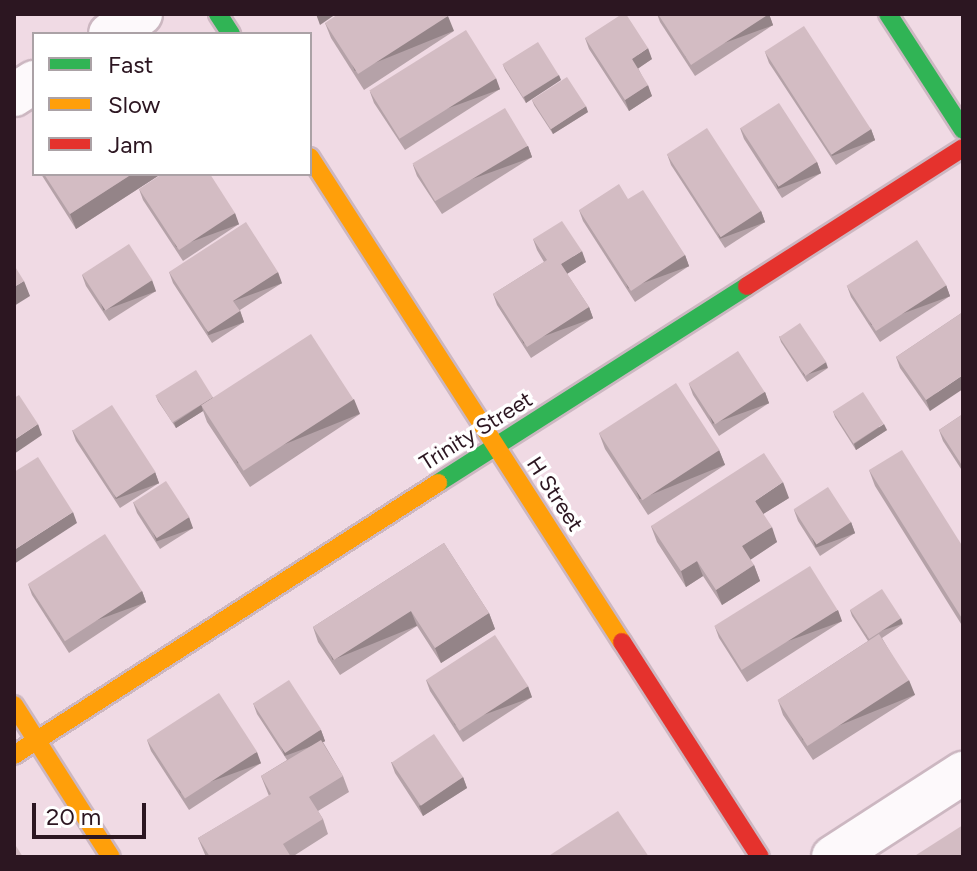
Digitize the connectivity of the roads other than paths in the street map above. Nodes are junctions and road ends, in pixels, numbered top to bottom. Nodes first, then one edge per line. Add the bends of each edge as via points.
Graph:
1 (141, 14) edge
2 (218, 14) edge
3 (888, 14) edge
4 (113, 32) edge
5 (230, 32) edge
6 (32, 83) edge
7 (14, 95) edge
8 (963, 130) edge
9 (963, 148) edge
10 (312, 160) edge
11 (496, 446) junction
12 (14, 705) edge
13 (37, 740) junction
14 (14, 755) edge
15 (963, 773) edge
16 (111, 857) edge
17 (760, 857) edge
18 (833, 857) edge

1 - 4 street
2 - 5 street
3 - 8 street
6 - 7 street
9 - 11 street, Trinity Street
10 - 11 street, H Street
11 - 13 street, Trinity Street
11 - 17 street, H Street
12 - 13 street
13 - 14 street, Trinity Street
13 - 16 street
15 - 18 street

